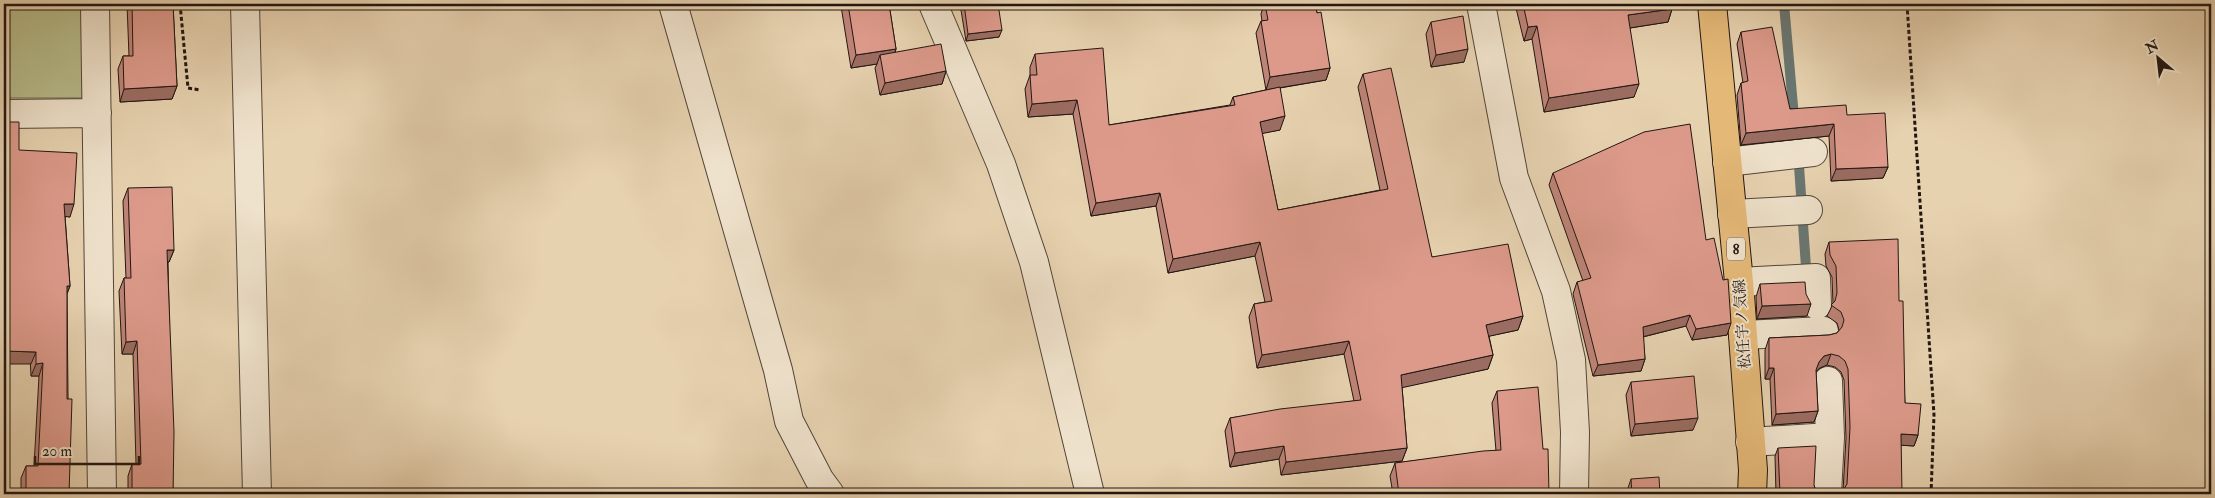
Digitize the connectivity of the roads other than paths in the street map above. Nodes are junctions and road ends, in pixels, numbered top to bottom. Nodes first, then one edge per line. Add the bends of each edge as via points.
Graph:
1 (94, 4) edge
2 (245, 4) edge
3 (674, 4) edge
4 (933, 4) edge
5 (1481, 4) edge
6 (1712, 4) edge
7 (97, 113) junction
8 (4, 114) edge
9 (1813, 152) dead end
10 (1728, 162) junction
11 (1801, 211) dead end
12 (1732, 214) junction
13 (1739, 282) junction
14 (1817, 305) dead end
15 (1824, 331) dead end
16 (1743, 335) junction
17 (1828, 381) dead end
18 (1830, 438) junction
19 (1750, 442) junction
20 (102, 494) edge
21 (257, 494) edge
22 (830, 494) edge
23 (1090, 494) edge
24 (1574, 494) edge
25 (1752, 494) edge
26 (1827, 494) edge

1 - 7 street
2 - 21 street
3 - 22 street via 778,370 789,421
4 - 23 street via 1002,164 1034,262
5 - 24 street via 1514,178 1556,291 1571,360
6 - 10 main road, 松任宇ノ気線 / 8
7 - 8 street
7 - 20 street
9 - 10 street
10 - 12 main road, 松任宇ノ気線 / 8
11 - 12 street
12 - 13 main road, 松任宇ノ気線 / 8
13 - 14 street via 1816,278
13 - 16 main road, 松任宇ノ気線 / 8
15 - 16 street
16 - 19 main road, 松任宇ノ気線 / 8
17 - 18 street
18 - 19 street
18 - 26 street
19 - 25 main road, 松任宇ノ気線 / 8

